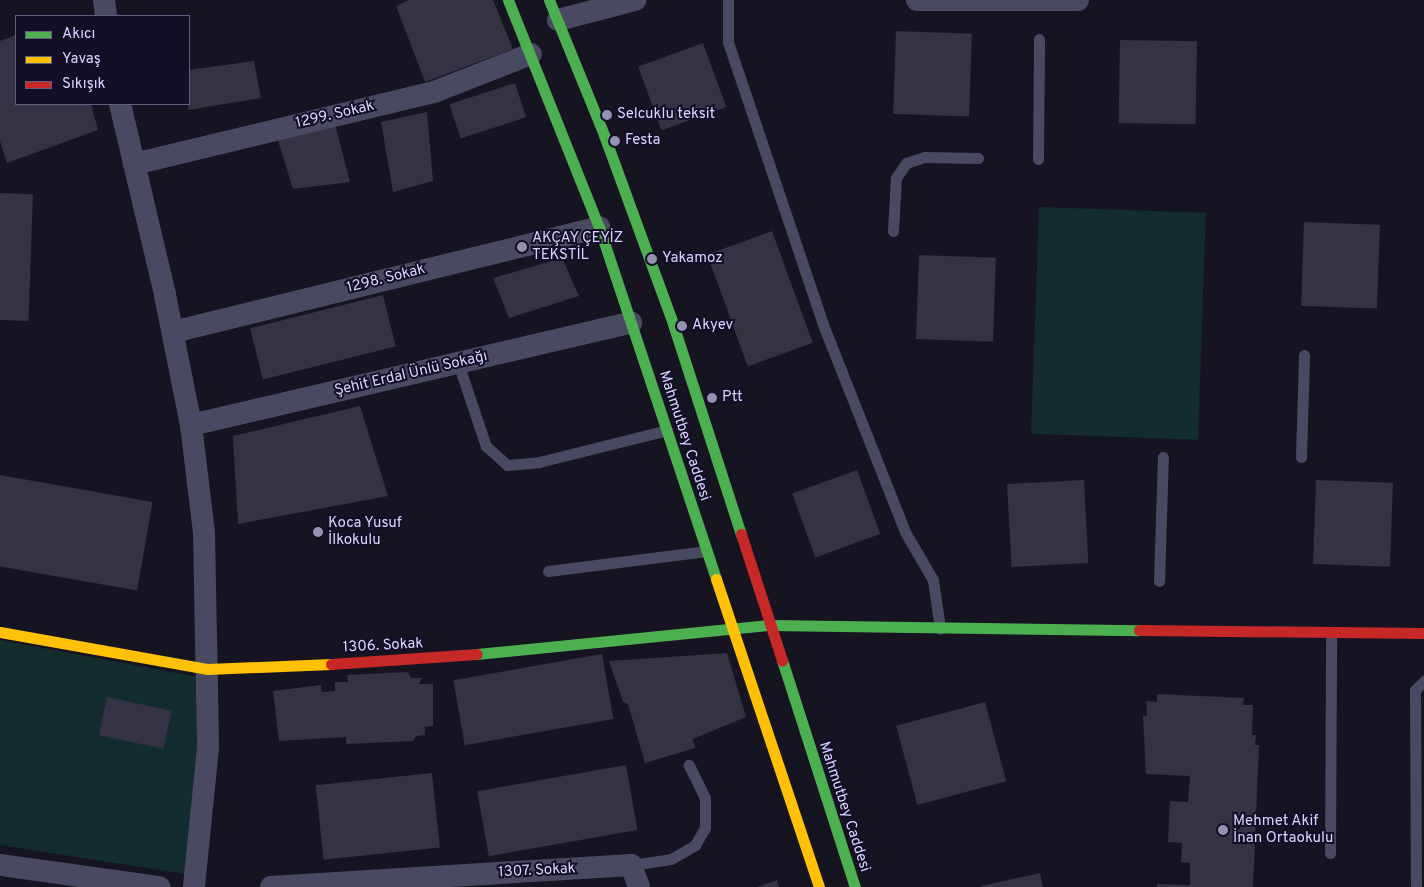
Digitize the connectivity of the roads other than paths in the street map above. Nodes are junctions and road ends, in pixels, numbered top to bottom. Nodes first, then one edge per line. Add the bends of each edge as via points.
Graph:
1 (104, 0) edge
2 (508, 0) edge
3 (549, 0) edge
4 (635, 0) edge
5 (728, 0) edge
6 (917, 0) edge
7 (1078, 0) edge
8 (106, 15) edge
9 (558, 20) junction
10 (1039, 39) dead end
11 (531, 54) junction
12 (120, 105) edge
13 (978, 158) dead end
14 (1038, 159) dead end
15 (134, 164) junction
16 (599, 227) junction
17 (893, 231) dead end
18 (630, 323) junction
19 (173, 332) junction
20 (1304, 356) dead end
21 (458, 363) junction
22 (191, 425) junction
23 (667, 430) junction
24 (1163, 457) dead end
25 (1302, 457) dead end
26 (707, 551) junction
27 (548, 571) dead end
28 (1159, 581) dead end
29 (769, 625) junction
30 (940, 628) junction
31 (734, 630) junction
32 (0, 632) edge
33 (1331, 632) junction
34 (1424, 633) edge
35 (206, 669) junction
36 (1424, 681) edge
37 (690, 765) dead end
38 (1330, 853) dead end
39 (631, 865) junction
40 (0, 866) edge
41 (159, 887) edge
42 (194, 887) edge
43 (271, 887) edge
44 (639, 887) edge
45 (819, 887) edge
46 (855, 887) edge
47 (1416, 887) edge

1 - 8 street
2 - 11 main road, Mahmutbey Caddesi
3 - 9 main road, Mahmutbey Caddesi
4 - 9 street
5 - 30 lane via 728,42 806,275 905,532 933,580
6 - 7 street
9 - 29 main road, Mahmutbey Caddesi via 673,324
10 - 14 lane
11 - 15 street, 1299. Sokak via 434,92
11 - 16 main road, Mahmutbey Caddesi
12 - 15 street
13 - 17 lane via 924,157 906,163 896,178
15 - 19 street
16 - 18 main road, Mahmutbey Caddesi
16 - 19 street, 1298. Sokak
18 - 21 street, Şehit Erdal Ünlü Sokağı
18 - 23 main road, Mahmutbey Caddesi
19 - 22 street
20 - 25 lane
21 - 22 street, Şehit Erdal Ünlü Sokağı
21 - 23 lane via 486,446 507,465 540,462
22 - 35 street via 204,533
23 - 26 main road, Mahmutbey Caddesi
24 - 28 lane
26 - 27 lane
26 - 31 main road, Mahmutbey Caddesi
29 - 30 main road, 1306. Sokak
29 - 31 main road, 1306. Sokak
29 - 46 main road, Mahmutbey Caddesi
30 - 33 main road, 1306. Sokak
31 - 35 main road, 1306. Sokak via 422,660
31 - 45 main road, Mahmutbey Caddesi
32 - 35 main road, 1306. Sokak
33 - 34 main road, 1306. Sokak
33 - 38 lane
35 - 42 street via 208,748
36 - 47 lane via 1415,690
37 - 39 lane via 705,798 705,828 695,845 671,859
39 - 43 street, 1307. Sokak
39 - 44 street
40 - 41 street

